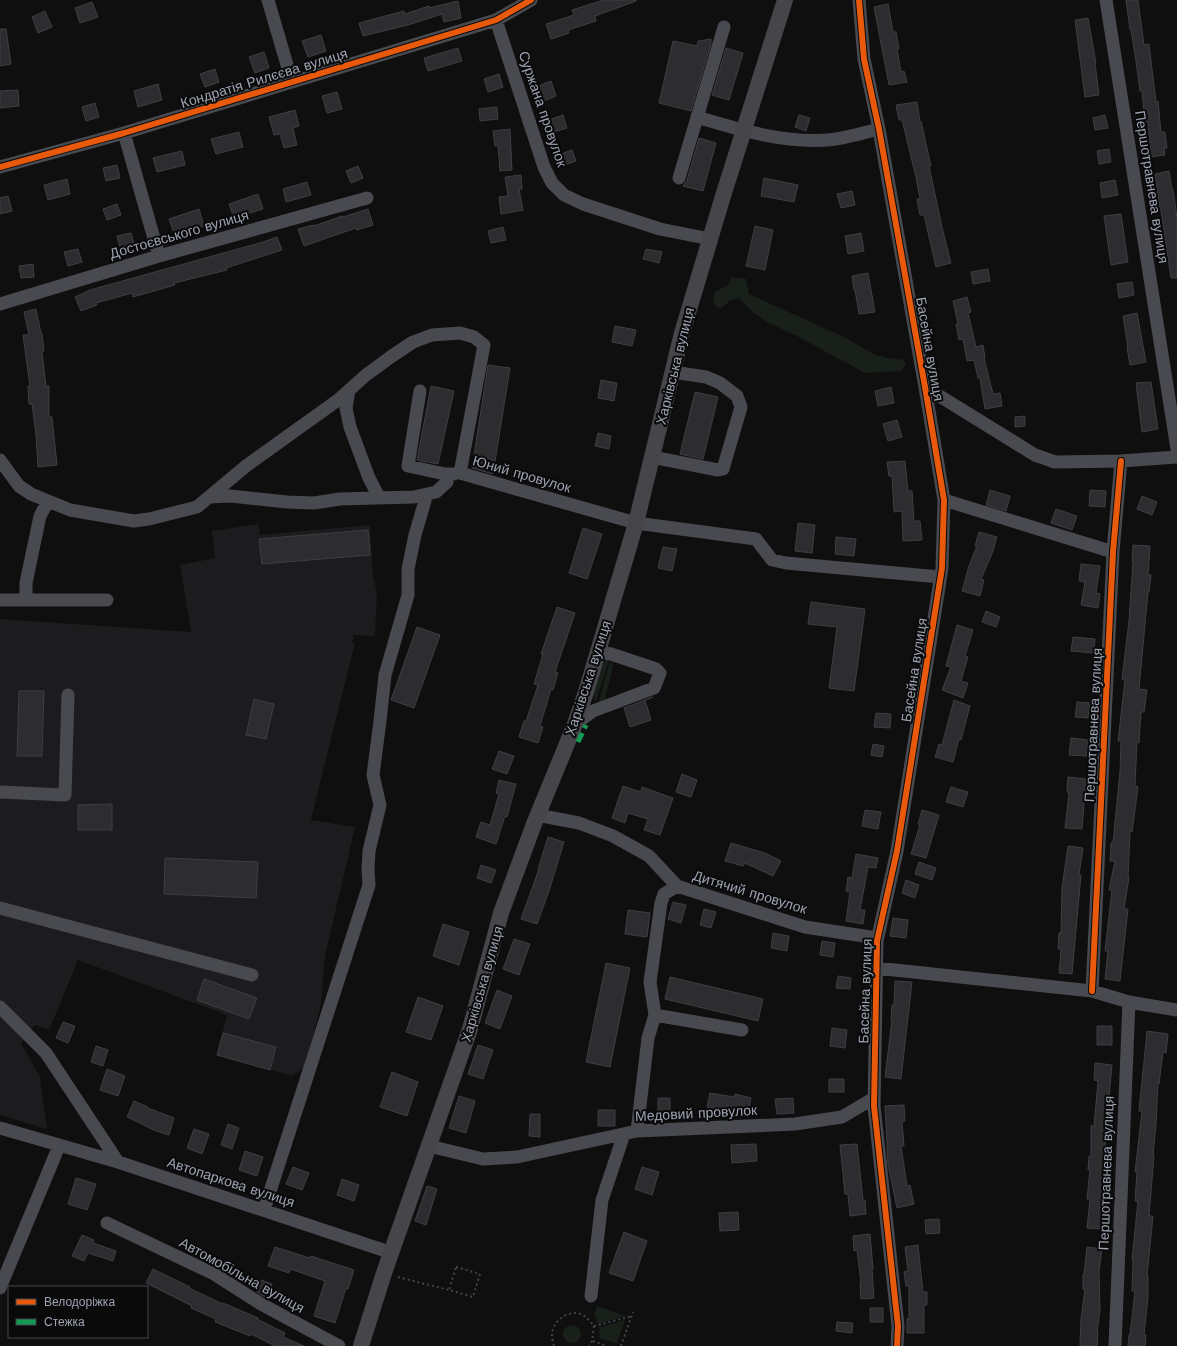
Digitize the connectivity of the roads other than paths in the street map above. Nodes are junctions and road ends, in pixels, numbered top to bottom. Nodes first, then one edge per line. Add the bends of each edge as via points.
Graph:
1 (268, 0) edge
2 (530, 0) edge
3 (785, 0) edge
4 (859, 0) edge
5 (1106, 0) edge
6 (496, 20) junction
7 (724, 27) dead end
8 (292, 82) junction
9 (697, 117) junction
10 (879, 129) junction
11 (744, 131) junction
12 (124, 133) junction
13 (0, 164) edge
14 (679, 178) dead end
15 (367, 198) dead end
16 (710, 239) junction
17 (159, 256) junction
18 (0, 304) edge
19 (673, 372) junction
20 (925, 387) junction
21 (349, 390) junction
22 (420, 391) dead end
23 (1177, 449) edge
24 (652, 457) junction
25 (1177, 457) edge
26 (0, 460) edge
27 (1121, 461) junction
28 (460, 473) junction
29 (445, 474) junction
30 (427, 494) junction
31 (209, 497) junction
32 (379, 497) junction
33 (944, 500) junction
34 (48, 501) junction
35 (636, 523) junction
36 (1113, 552) junction
37 (940, 577) junction
38 (0, 600) edge
39 (26, 600) junction
40 (107, 600) dead end
41 (598, 652) junction
42 (68, 695) dead end
43 (575, 724) junction
44 (0, 792) edge
45 (538, 815) junction
46 (676, 886) junction
47 (0, 908) edge
48 (877, 938) junction
49 (876, 968) junction
50 (252, 975) dead end
51 (1092, 991) junction
52 (1130, 1002) junction
53 (0, 1007) edge
54 (1177, 1010) edge
55 (655, 1015) junction
56 (742, 1030) dead end
57 (874, 1098) junction
58 (0, 1128) edge
59 (637, 1131) junction
60 (624, 1134) junction
61 (59, 1146) junction
62 (429, 1146) junction
63 (118, 1162) junction
64 (264, 1210) junction
65 (108, 1223) dead end
66 (392, 1253) junction
67 (0, 1288) edge
68 (591, 1296) dead end
69 (339, 1346) edge
70 (361, 1346) edge
71 (897, 1346) edge
72 (1115, 1346) edge

1 - 8 street
2 - 6 street, Кондратія Рилєєва вулиця
3 - 11 main road, Харківська вулиця
4 - 10 street, Басейна вулиця via 864,60
5 - 23 street, Першотравнева вулиця
6 - 8 street, Кондратія Рилєєва вулиця
6 - 16 street, Суржана провулок via 544,167 552,183 564,195 583,204 660,229
7 - 9 street
8 - 12 street, Кондратія Рилєєва вулиця
9 - 11 street
9 - 14 street
10 - 11 street via 828,140 794,140
10 - 20 street, Басейна вулиця
11 - 16 main road, Харківська вулиця
12 - 13 street, Кондратія Рилєєва вулиця
12 - 17 street
15 - 17 street, Достоєвського вулиця
16 - 19 main road, Харківська вулиця
17 - 18 street, Достоєвського вулиця
19 - 24 main road, Харківська вулиця
19 - 24 street via 706,377 720,383 737,396 741,407 723,469
20 - 27 street via 1035,455 1055,462
20 - 33 street, Басейна вулиця
21 - 28 street, Юний провулок via 413,342 432,335 460,333 474,337 484,344
21 - 31 street via 246,466
21 - 32 street via 346,408 350,427
22 - 29 street via 408,466
24 - 35 main road, Харківська вулиця
25 - 27 street
26 - 34 street via 19,486
27 - 36 street, Першотравнева вулиця
28 - 29 street
28 - 35 street, Юний провулок
29 - 30 street via 447,482 436,492
30 - 32 street via 414,497
30 - 64 street via 408,569 408,595 385,675 373,775 380,804 369,851 369,885
31 - 32 street via 230,496 314,503
31 - 34 street via 197,507 134,521 70,510
33 - 36 street
33 - 37 street, Басейна вулиця
34 - 39 street via 40,516 26,583
35 - 37 street, Юний провулок via 756,539 772,560 786,563
35 - 41 main road, Харківська вулиця
36 - 51 street, Першотравнева вулиця
37 - 48 street, Басейна вулиця via 897,850
38 - 39 street
39 - 40 street
41 - 43 main road, Харківська вулиця
41 - 43 street via 656,669 660,673 654,688 593,711
42 - 44 street via 65,795
43 - 45 main road, Харківська вулиця
45 - 46 street, Дитячий провулок via 579,823 613,836 649,856
45 - 62 main road, Харківська вулиця via 501,914 470,1029
46 - 48 street, Дитячий провулок via 805,927
46 - 55 street via 664,894 661,903 650,982
47 - 50 street
48 - 49 street, Басейна вулиця
49 - 51 street
49 - 57 street, Басейна вулиця
51 - 52 street
52 - 54 street
52 - 72 street, Першотравнева вулиця
53 - 63 street via 46,1053
55 - 56 street
55 - 59 street via 648,1038
57 - 59 street, Медовий провулок via 842,1117 795,1124
57 - 71 street, Басейна вулиця via 898,1326
58 - 61 street, Автопаркова вулиця
59 - 60 street, Медовий провулок
60 - 62 street, Медовий провулок via 517,1156 483,1159
60 - 68 street via 602,1200
61 - 63 street, Автопаркова вулиця
61 - 67 street
62 - 66 main road, Харківська вулиця
63 - 64 street, Автопаркова вулиця
64 - 66 street, Автопаркова вулиця
65 - 69 street, Автомобільна вулиця via 214,1274 261,1304
66 - 70 main road, Харківська вулиця

